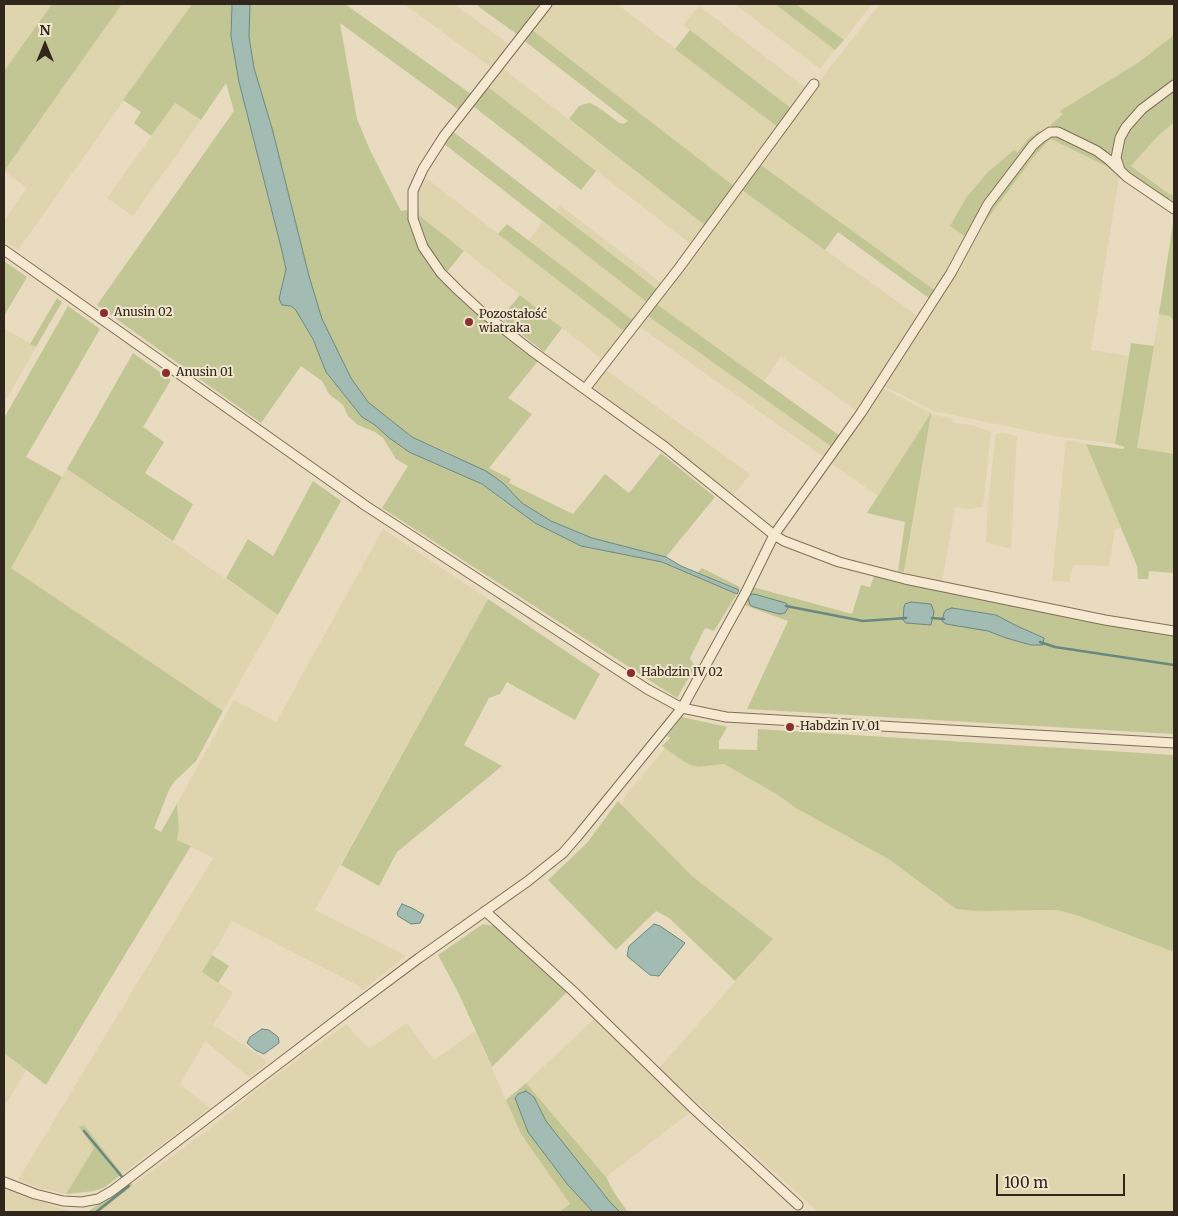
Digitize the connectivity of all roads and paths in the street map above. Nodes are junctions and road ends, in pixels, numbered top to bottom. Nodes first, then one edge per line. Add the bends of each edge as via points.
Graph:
1 (547, 4) edge
2 (814, 84) dead end
3 (1174, 86) edge
4 (1120, 170) junction
5 (1174, 209) edge
6 (4, 250) edge
7 (585, 389) junction
8 (774, 535) junction
9 (1174, 630) edge
10 (682, 708) junction
11 (1174, 743) edge
12 (485, 911) junction
13 (4, 1182) edge
14 (798, 1204) dead end

1 - 7 street via 444,136 423,169 413,191 413,219 428,255 459,291
2 - 7 street via 679,268
3 - 4 street via 1142,109 1126,127 1116,158
4 - 5 street
4 - 8 street via 1097,151 1058,132 1050,132 1033,145 988,204 951,273 861,413
6 - 10 street via 366,506 647,689
7 - 8 street via 665,447
8 - 9 street via 839,562 904,579 1105,620
8 - 10 street
10 - 11 street via 726,717
10 - 12 street via 567,848 548,866
12 - 13 street via 98,1199 63,1201
12 - 14 street

